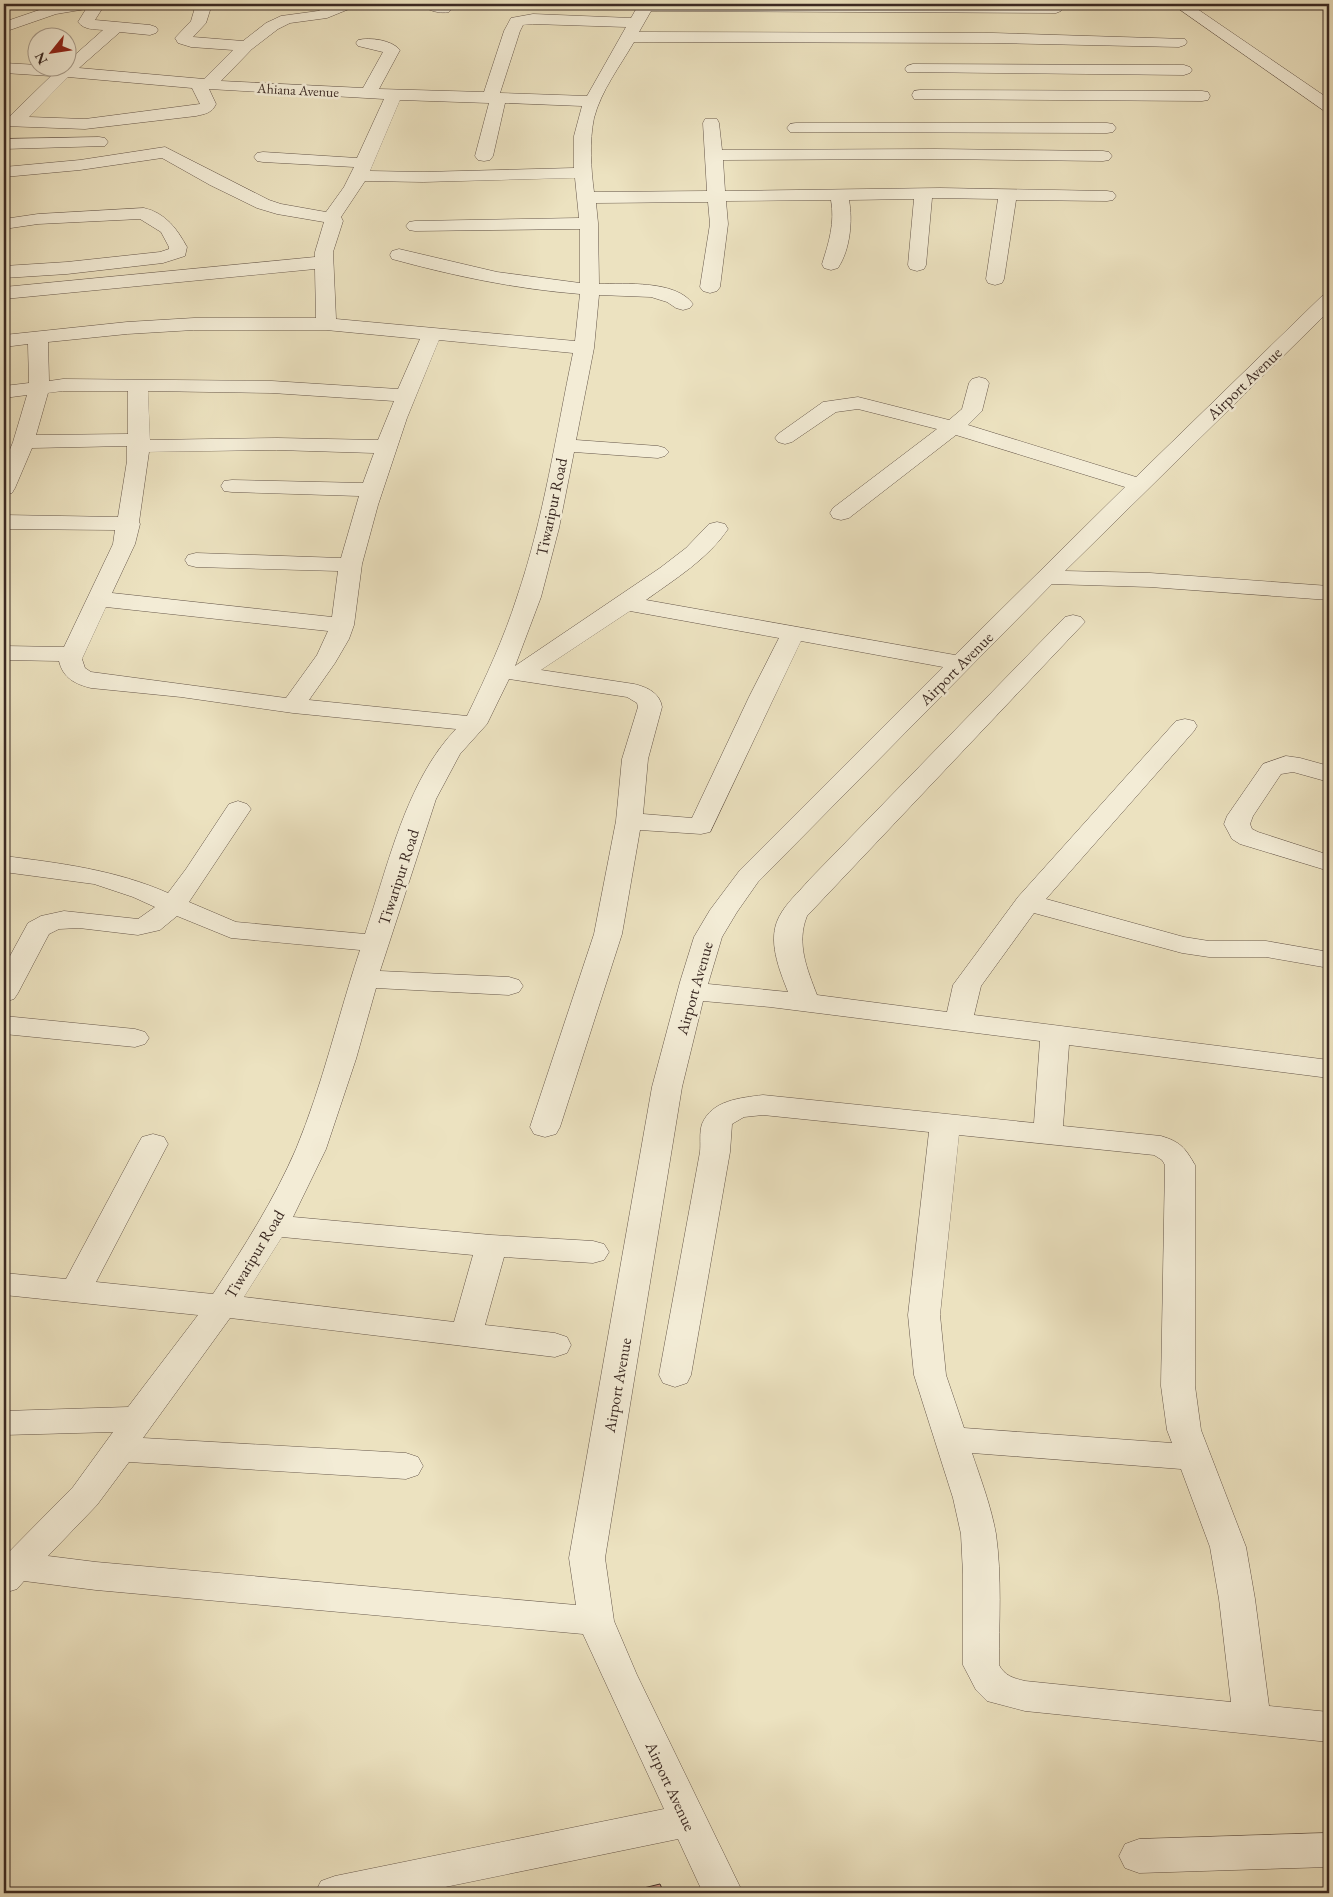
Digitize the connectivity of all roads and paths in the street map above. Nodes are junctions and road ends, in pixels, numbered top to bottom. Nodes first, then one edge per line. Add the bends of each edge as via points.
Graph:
1 (88, 4) edge
2 (97, 4) edge
3 (204, 4) edge
4 (349, 4) edge
5 (429, 4) edge
6 (1180, 4) edge
7 (647, 5) edge
8 (782, 6) edge
9 (1056, 8) dead end
10 (444, 9) dead end
11 (865, 9) junction
12 (4, 28) edge
13 (116, 28) junction
14 (150, 30) dead end
15 (632, 30) junction
16 (863, 37) junction
17 (909, 38) junction
18 (1179, 42) dead end
19 (364, 44) dead end
20 (246, 46) junction
21 (78, 60) edge
22 (4, 68) edge
23 (913, 69) junction
24 (28, 70) edge
25 (1184, 70) dead end
26 (78, 73) edge
27 (57, 78) edge
28 (203, 84) junction
29 (368, 94) junction
30 (394, 95) junction
31 (920, 95) junction
32 (1202, 96) dead end
33 (494, 98) junction
34 (592, 101) junction
35 (1329, 106) edge
36 (9, 121) edge
37 (711, 123) dead end
38 (796, 128) dead end
39 (1107, 128) dead end
40 (930, 129) junction
41 (115, 140) dead end
42 (134, 140) dead end
43 (4, 144) edge
44 (164, 152) junction
45 (935, 154) junction
46 (713, 155) junction
47 (484, 156) dead end
48 (1103, 156) dead end
49 (263, 157) dead end
50 (361, 170) junction
51 (4, 172) edge
52 (932, 194) junction
53 (1008, 194) junction
54 (839, 195) junction
55 (1107, 196) dead end
56 (716, 197) junction
57 (586, 198) junction
58 (331, 218) junction
59 (4, 224) edge
60 (415, 226) dead end
61 (172, 255) junction
62 (399, 255) dead end
63 (325, 262) junction
64 (831, 264) dead end
65 (917, 265) dead end
66 (4, 272) edge
67 (178, 276) junction
68 (995, 279) dead end
69 (710, 287) dead end
70 (590, 289) junction
71 (4, 294) edge
72 (1329, 300) edge
73 (683, 304) dead end
74 (326, 324) junction
75 (432, 334) junction
76 (38, 336) junction
77 (4, 341) edge
78 (584, 348) junction
79 (979, 383) dead end
80 (138, 385) junction
81 (39, 388) junction
82 (4, 392) edge
83 (406, 396) junction
84 (954, 428) junction
85 (785, 438) dead end
86 (138, 440) junction
87 (24, 442) junction
88 (564, 445) junction
89 (387, 447) junction
90 (658, 452) dead end
91 (1141, 485) junction
92 (232, 486) dead end
93 (4, 488) edge
94 (372, 490) junction
95 (841, 513) dead end
96 (4, 522) edge
97 (129, 524) junction
98 (717, 529) dead end
99 (1074, 550) junction
100 (196, 560) dead end
101 (350, 565) junction
102 (1046, 577) junction
103 (1150, 580) junction
104 (1329, 593) edge
105 (99, 598) junction
106 (626, 602) junction
107 (1072, 622) dead end
108 (342, 625) junction
109 (793, 634) junction
110 (4, 652) edge
111 (72, 654) junction
112 (961, 663) junction
113 (510, 672) junction
114 (293, 706) junction
115 (475, 724) junction
116 (1185, 726) dead end
117 (1329, 774) edge
118 (238, 809) dead end
119 (629, 821) junction
120 (1329, 863) edge
121 (4, 864) edge
122 (1028, 903) junction
123 (174, 905) junction
124 (376, 944) junction
125 (1329, 960) edge
126 (364, 979) junction
127 (509, 986) dead end
128 (692, 991) junction
129 (4, 993) edge
130 (806, 1003) junction
131 (958, 1022) junction
132 (4, 1025) edge
133 (1055, 1035) junction
134 (135, 1038) dead end
135 (1329, 1069) edge
136 (944, 1124) junction
137 (545, 1128) dead end
138 (1048, 1134) junction
139 (153, 1144) dead end
140 (273, 1226) junction
141 (491, 1246) junction
142 (593, 1252) dead end
143 (4, 1284) edge
144 (76, 1290) junction
145 (222, 1306) junction
146 (466, 1336) junction
147 (555, 1345) dead end
148 (675, 1375) dead end
149 (137, 1420) junction
150 (4, 1423) edge
151 (950, 1439) junction
152 (120, 1449) junction
153 (1195, 1457) junction
154 (406, 1466) dead end
155 (11, 1572) edge
156 (596, 1621) junction
157 (1252, 1719) junction
158 (1329, 1727) edge
159 (688, 1820) junction
160 (1329, 1850) edge
161 (1139, 1856) dead end
162 (335, 1893) edge
163 (722, 1893) edge

1 - 12 street via 53,10
2 - 13 street via 86,22
3 - 20 street via 198,22 184,40
4 - 20 street via 321,15 280,21
5 - 10 street
6 - 35 street
7 - 8 street
7 - 15 street, Tiwaripur Road
8 - 11 street
9 - 11 street
11 - 16 street
13 - 14 street
13 - 21 street
15 - 16 street
15 - 33 street via 533,19 517,21
15 - 34 street, Tiwaripur Road
16 - 17 street
17 - 18 street
17 - 23 street
19 - 29 street via 392,50
20 - 28 street
22 - 24 street, Ahiana Avenue
23 - 25 street
23 - 31 street
26 - 28 street, Ahiana Avenue
27 - 36 street
28 - 29 street, Ahiana Avenue
28 - 36 street via 208,104 196,111 85,124
29 - 30 street, Ahiana Avenue
30 - 33 street, Ahiana Avenue
30 - 50 street
31 - 32 street
31 - 40 street
33 - 34 street, Ahiana Avenue
33 - 47 street
34 - 57 street, Tiwaripur Road via 584,127
37 - 46 street
38 - 40 street
39 - 40 street
40 - 45 street
41 - 43 street
42 - 44 street via 149,143
44 - 51 street via 89,164
44 - 58 street via 263,204
45 - 46 street
45 - 48 street
45 - 52 street
46 - 56 street
49 - 50 street via 349,161
50 - 57 street
50 - 58 street
52 - 53 street
52 - 54 street
52 - 65 street
53 - 55 street
53 - 68 street
54 - 56 street
54 - 64 street via 842,229
56 - 57 street
56 - 69 street via 718,224
57 - 60 street
57 - 70 street, Tiwaripur Road
58 - 63 street via 334,221 324,252
59 - 61 street via 144,213 172,233 178,247 178,252
61 - 66 street
61 - 67 street
62 - 70 street via 495,278
63 - 67 street
63 - 74 street
67 - 71 street
70 - 73 street via 654,291 674,296
70 - 78 street, Tiwaripur Road
72 - 91 street, Airport Avenue
74 - 75 street
74 - 76 street via 194,324
75 - 78 street
75 - 83 street
76 - 77 street
76 - 81 street
78 - 88 street, Tiwaripur Road
79 - 84 street via 972,411
80 - 81 street
80 - 83 street via 272,387
80 - 86 street
81 - 82 street
81 - 87 street
83 - 89 street
84 - 85 street via 879,407 840,404 820,411
84 - 91 street
84 - 95 street
86 - 87 street
86 - 89 street via 144,446 278,444
86 - 97 street
87 - 93 street
88 - 90 street
88 - 113 street, Tiwaripur Road via 548,528
89 - 94 street
91 - 99 street, Airport Avenue
92 - 94 street
94 - 101 street
96 - 97 street
97 - 105 street via 124,544
98 - 106 street via 709,540
99 - 102 street, Airport Avenue
99 - 103 street
100 - 101 street
101 - 108 street
102 - 103 street
102 - 112 street, Airport Avenue
103 - 104 street
105 - 108 street
105 - 111 street
106 - 109 street
106 - 113 street
107 - 130 street via 818,886 793,917 788,933 790,956
108 - 114 street via 337,640
109 - 112 street
109 - 119 street via 701,826
110 - 111 street
111 - 114 street via 72,671 91,681
112 - 128 street, Airport Avenue via 749,876 708,937
113 - 115 street, Tiwaripur Road
113 - 119 street via 634,691 648,700 650,707 635,760
114 - 115 street
115 - 124 street, Tiwaripur Road via 449,751 423,799
116 - 122 street
117 - 120 street via 1294,764 1278,765 1272,769 1237,824 1240,833 1248,838
118 - 123 street
119 - 137 street via 608,934
121 - 123 street via 97,877
122 - 125 street via 1182,945 1209,949 1266,949
122 - 131 street via 967,985
123 - 124 street via 232,930
123 - 129 street via 156,920 138,926 67,919 45,924 38,929
124 - 126 street, Tiwaripur Road
126 - 127 street
126 - 140 street, Tiwaripur Road via 342,1059 311,1149
128 - 130 street
128 - 156 street, Airport Avenue via 668,1087 587,1558
130 - 131 street
131 - 133 street
132 - 134 street
133 - 135 street
133 - 138 street
136 - 138 street
136 - 148 street via 763,1104 724,1114 717,1124 716,1152
136 - 151 street via 924,1315 930,1375
138 - 153 street via 1161,1146 1172,1153 1180,1165 1178,1386 1184,1430
139 - 144 street
140 - 141 street
140 - 145 street, Tiwaripur Road
141 - 142 street
141 - 146 street
143 - 144 street
144 - 145 street
145 - 146 street
145 - 149 street, Tiwaripur Road
146 - 147 street
149 - 150 street
149 - 152 street, Tiwaripur Road
151 - 153 street
151 - 157 street via 970,1498 978,1534 981,1665 989,1680 1000,1690 1025,1696
152 - 154 street
152 - 155 street, Tiwaripur Road via 85,1496
153 - 157 street via 1228,1547 1238,1599
155 - 156 street via 116,1578
156 - 159 street, Airport Avenue
157 - 158 street
159 - 162 street
159 - 163 street, Airport Avenue
160 - 161 street

